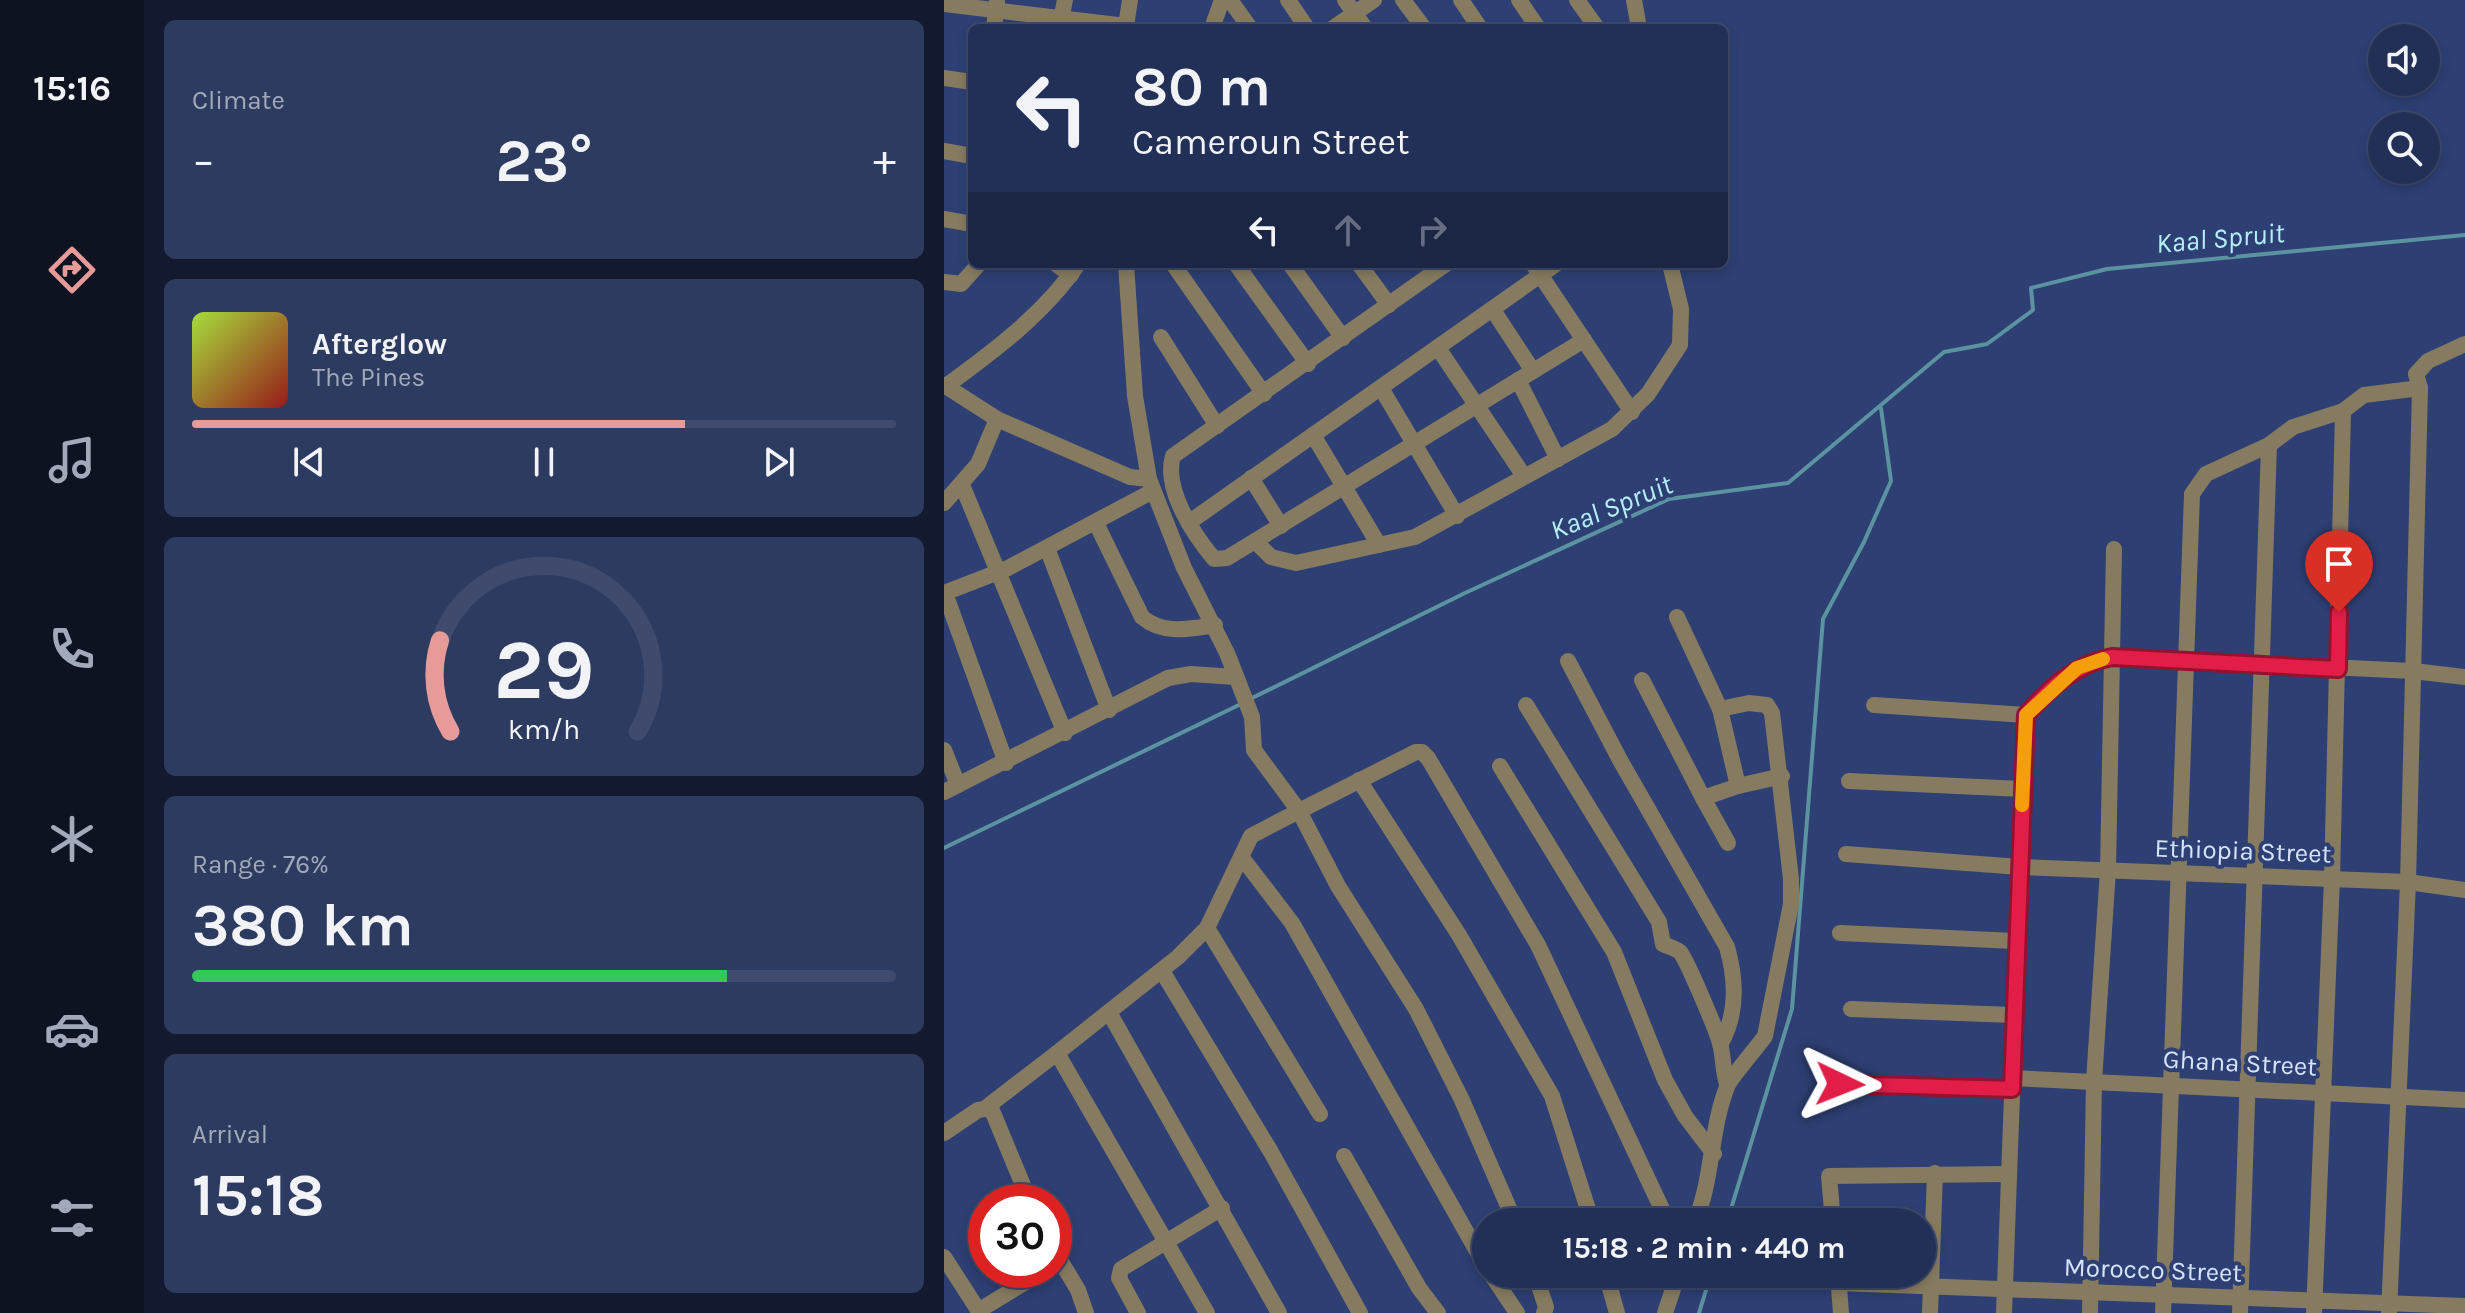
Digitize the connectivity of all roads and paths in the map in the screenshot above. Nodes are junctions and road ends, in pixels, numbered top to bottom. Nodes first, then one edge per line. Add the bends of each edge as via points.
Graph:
1 (1065, 0) edge
2 (1130, 0) edge
3 (1222, 0) edge
4 (1230, 0) edge
5 (1288, 0) edge
6 (1374, 0) edge
7 (1403, 0) edge
8 (1461, 0) edge
9 (1519, 0) edge
10 (1577, 0) edge
11 (1634, 0) edge
12 (944, 4) edge
13 (997, 5) edge
14 (1350, 7) edge
15 (1061, 20) junction
16 (1102, 24) edge
17 (1132, 24) edge
18 (1213, 24) edge
19 (1247, 24) edge
20 (1304, 24) edge
21 (1336, 24) edge
22 (1362, 24) edge
23 (1421, 24) edge
24 (1477, 24) edge
25 (1535, 24) edge
26 (1594, 24) edge
27 (1638, 24) edge
28 (944, 78) edge
29 (968, 81) edge
30 (944, 151) edge
31 (968, 155) edge
32 (944, 219) edge
33 (968, 223) edge
34 (975, 268) edge
35 (1126, 268) edge
36 (1176, 268) edge
37 (1239, 268) edge
38 (1293, 268) edge
39 (1362, 268) edge
40 (1671, 268) edge
41 (1074, 270) edge
42 (1427, 270) edge
43 (1537, 270) edge
44 (944, 282) edge
45 (1389, 305) junction
46 (1493, 310) junction
47 (1161, 337) dead end
48 (1343, 338) junction
49 (1584, 340) junction
50 (2465, 344) edge
51 (1438, 348) junction
52 (1308, 364) junction
53 (1526, 376) junction
54 (945, 386) edge
55 (1381, 388) junction
56 (2420, 388) junction
57 (1264, 394) junction
58 (1477, 406) junction
59 (2343, 411) junction
60 (1632, 412) junction
61 (997, 419) junction
62 (1217, 426) junction
63 (1313, 435) junction
64 (1414, 444) junction
65 (2269, 445) junction
66 (1558, 459) junction
67 (1524, 476) junction
68 (1251, 478) junction
69 (1151, 485) junction
70 (1344, 487) junction
71 (951, 491) edge
72 (1457, 516) junction
73 (1191, 521) junction
74 (1096, 523) junction
75 (1281, 526) junction
76 (1255, 541) junction
77 (1379, 545) junction
78 (1047, 548) junction
79 (2114, 549) dead end
80 (998, 572) junction
81 (944, 593) edge
82 (1677, 617) dead end
83 (1215, 625) junction
84 (2112, 657) junction
85 (2185, 660) junction
86 (1568, 661) dead end
87 (2260, 666) junction
88 (2338, 669) junction
89 (2413, 671) junction
90 (2465, 677) edge
91 (1642, 680) dead end
92 (1236, 682) junction
93 (1526, 705) dead end
94 (1874, 705) dead end
95 (1720, 709) junction
96 (1109, 710) junction
97 (2026, 715) junction
98 (1065, 733) junction
99 (944, 750) edge
100 (1006, 763) junction
101 (1500, 766) dead end
102 (1782, 776) junction
103 (1359, 780) junction
104 (1849, 781) dead end
105 (1738, 786) junction
106 (951, 789) edge
107 (2022, 789) junction
108 (1703, 798) junction
109 (1299, 811) junction
110 (1728, 843) dead end
111 (1846, 854) dead end
112 (1243, 859) junction
113 (2020, 867) junction
114 (2108, 870) junction
115 (2181, 872) junction
116 (2254, 877) junction
117 (2332, 879) junction
118 (2408, 882) junction
119 (2465, 890) edge
120 (1207, 928) junction
121 (1840, 933) dead end
122 (2015, 941) junction
123 (1162, 971) junction
124 (1851, 1009) dead end
125 (1110, 1014) junction
126 (2013, 1015) junction
127 (1721, 1043) junction
128 (1057, 1053) junction
129 (2094, 1081) junction
130 (2012, 1083) junction
131 (2171, 1083) junction
132 (1727, 1084) junction
133 (1840, 1084) dead end
134 (2249, 1088) junction
135 (2322, 1090) junction
136 (2400, 1095) junction
137 (2465, 1100) edge
138 (988, 1106) junction
139 (1320, 1114) dead end
140 (944, 1133) edge
141 (1714, 1154) junction
142 (1344, 1156) dead end
143 (1935, 1173) junction
144 (2007, 1174) junction
145 (1023, 1184) edge
146 (1222, 1208) junction
147 (1509, 1208) edge
148 (1588, 1208) edge
149 (1661, 1208) edge
150 (1699, 1208) edge
151 (1832, 1208) edge
152 (1934, 1208) edge
153 (1166, 1241) junction
154 (1472, 1242) edge
155 (945, 1260) edge
156 (1072, 1283) edge
157 (1936, 1286) edge
158 (2005, 1287) junction
159 (1014, 1288) edge
160 (1500, 1288) edge
161 (1540, 1288) edge
162 (1610, 1288) edge
163 (1673, 1288) edge
164 (1839, 1288) edge
165 (1931, 1288) edge
166 (2091, 1292) junction
167 (2164, 1304) edge
168 (2240, 1306) edge
169 (2314, 1306) edge
170 (2465, 1306) edge
171 (2389, 1308) edge
172 (979, 1312) edge
173 (1086, 1313) edge
174 (1138, 1313) edge
175 (1207, 1313) edge
176 (1279, 1313) edge
177 (1360, 1313) edge
178 (1438, 1313) edge
179 (1517, 1313) edge
180 (1544, 1313) edge
181 (1617, 1313) edge
182 (1665, 1313) edge
183 (1841, 1313) edge
184 (1930, 1313) edge
185 (2004, 1313) edge
186 (2090, 1313) edge

1 - 15 street
2 - 17 street
3 - 18 street
4 - 19 street
5 - 20 street
6 - 14 street
7 - 23 street
8 - 24 street
9 - 25 street
10 - 26 street
11 - 27 street
12 - 13 street
13 - 15 street
14 - 21 street
14 - 22 street
15 - 16 street
28 - 29 street
30 - 31 street
32 - 33 street
34 - 44 street via 961,284
35 - 69 street via 1135,396
36 - 57 street
37 - 52 street
38 - 48 street
39 - 45 street
40 - 60 street via 1681,309 1680,345
41 - 54 street via 997,347
42 - 45 street
43 - 46 street
43 - 49 street
45 - 48 street
46 - 51 street
46 - 53 street
47 - 62 street
48 - 52 street
49 - 53 street
49 - 60 street
50 - 56 street via 2422,365 2416,374
51 - 55 street
51 - 58 street
52 - 57 street
53 - 58 street
53 - 66 street
54 - 61 street
55 - 63 street
55 - 64 street
56 - 59 street via 2364,395
56 - 89 street
57 - 62 street
58 - 64 street
58 - 67 street
59 - 65 street via 2293,427
59 - 88 street
60 - 66 street
61 - 69 street
61 - 71 street via 978,464
62 - 73 street via 1172,460 1173,487
63 - 68 street
63 - 70 street
64 - 70 street
64 - 72 street
65 - 85 street via 2226,462 2195,487
65 - 87 street
66 - 67 street
67 - 72 street
68 - 73 street
68 - 75 street
69 - 74 street
69 - 83 street via 1184,568
70 - 75 street
70 - 77 street
71 - 80 street
72 - 77 street via 1415,537
73 - 76 street via 1217,561
74 - 78 street
74 - 83 street via 1142,617 1169,629
75 - 76 street
76 - 77 street via 1271,557 1296,563
78 - 80 street
78 - 96 street
79 - 84 street
80 - 81 street
80 - 98 street
81 - 100 street
82 - 95 street
83 - 92 street
84 - 85 street
84 - 97 street via 2092,661 2062,680
84 - 114 street
85 - 87 street
85 - 115 street
86 - 127 street via 1727,947 1735,975 1732,1010
87 - 88 street
87 - 116 street
88 - 89 street
88 - 117 street
89 - 90 street
89 - 118 street
91 - 108 street
92 - 96 street via 1177,675
92 - 109 street via 1252,717 1254,750
93 - 127 street via 1659,922 1663,944 1687,961
94 - 97 street
95 - 102 street via 1767,705
95 - 105 street
96 - 98 street
97 - 107 street
98 - 100 street
99 - 106 street
100 - 106 street
101 - 141 street via 1614,952 1665,1080
102 - 105 street
102 - 132 street via 1791,904 1765,1036
103 - 109 street
103 - 148 street via 1459,935 1552,1096
103 - 149 street via 1416,752 1428,758 1538,945
104 - 107 street
105 - 108 street
107 - 113 street
108 - 110 street
109 - 112 street via 1251,836
109 - 147 street via 1338,886 1416,1009
111 - 113 street, Ethiopia Street
112 - 120 street
112 - 154 street via 1292,923
113 - 114 street, Ethiopia Street
113 - 122 street
114 - 115 street, Ethiopia Street
114 - 129 street
115 - 116 street, Ethiopia Street
115 - 131 street
116 - 117 street, Ethiopia Street
116 - 134 street
117 - 118 street, Ethiopia Street
117 - 135 street
118 - 119 street, Ethiopia Street
118 - 136 street
120 - 123 street
120 - 139 street
121 - 122 street
122 - 126 street
123 - 125 street
123 - 177 street
124 - 126 street
125 - 128 street
125 - 146 street
126 - 130 street
127 - 132 street
128 - 138 street
128 - 153 street
129 - 130 street, Ghana Street
129 - 131 street, Ghana Street
129 - 166 street
130 - 133 street, Ghana Street
130 - 144 street
131 - 134 street, Ghana Street
131 - 167 street
132 - 141 street
134 - 135 street, Ghana Street
134 - 168 street
135 - 136 street, Ghana Street
135 - 169 street
136 - 137 street, Ghana Street
136 - 171 street
138 - 140 street
138 - 145 street via 1001,1125
141 - 150 street
142 - 178 street
143 - 144 street
143 - 151 street via 1829,1176
143 - 152 street
144 - 158 street
146 - 153 street
146 - 176 street
153 - 174 street via 1119,1273
153 - 175 street
155 - 172 street
156 - 173 street
157 - 158 street, Morocco Street
158 - 166 street, Morocco Street
158 - 185 street
159 - 172 street
160 - 179 street
161 - 180 street
162 - 181 street
163 - 182 street
164 - 183 street
165 - 184 street
166 - 167 street, Morocco Street
166 - 186 street
167 - 168 street, Morocco Street
168 - 169 street, Morocco Street
169 - 171 street, Morocco Street
170 - 171 street, Morocco Street

